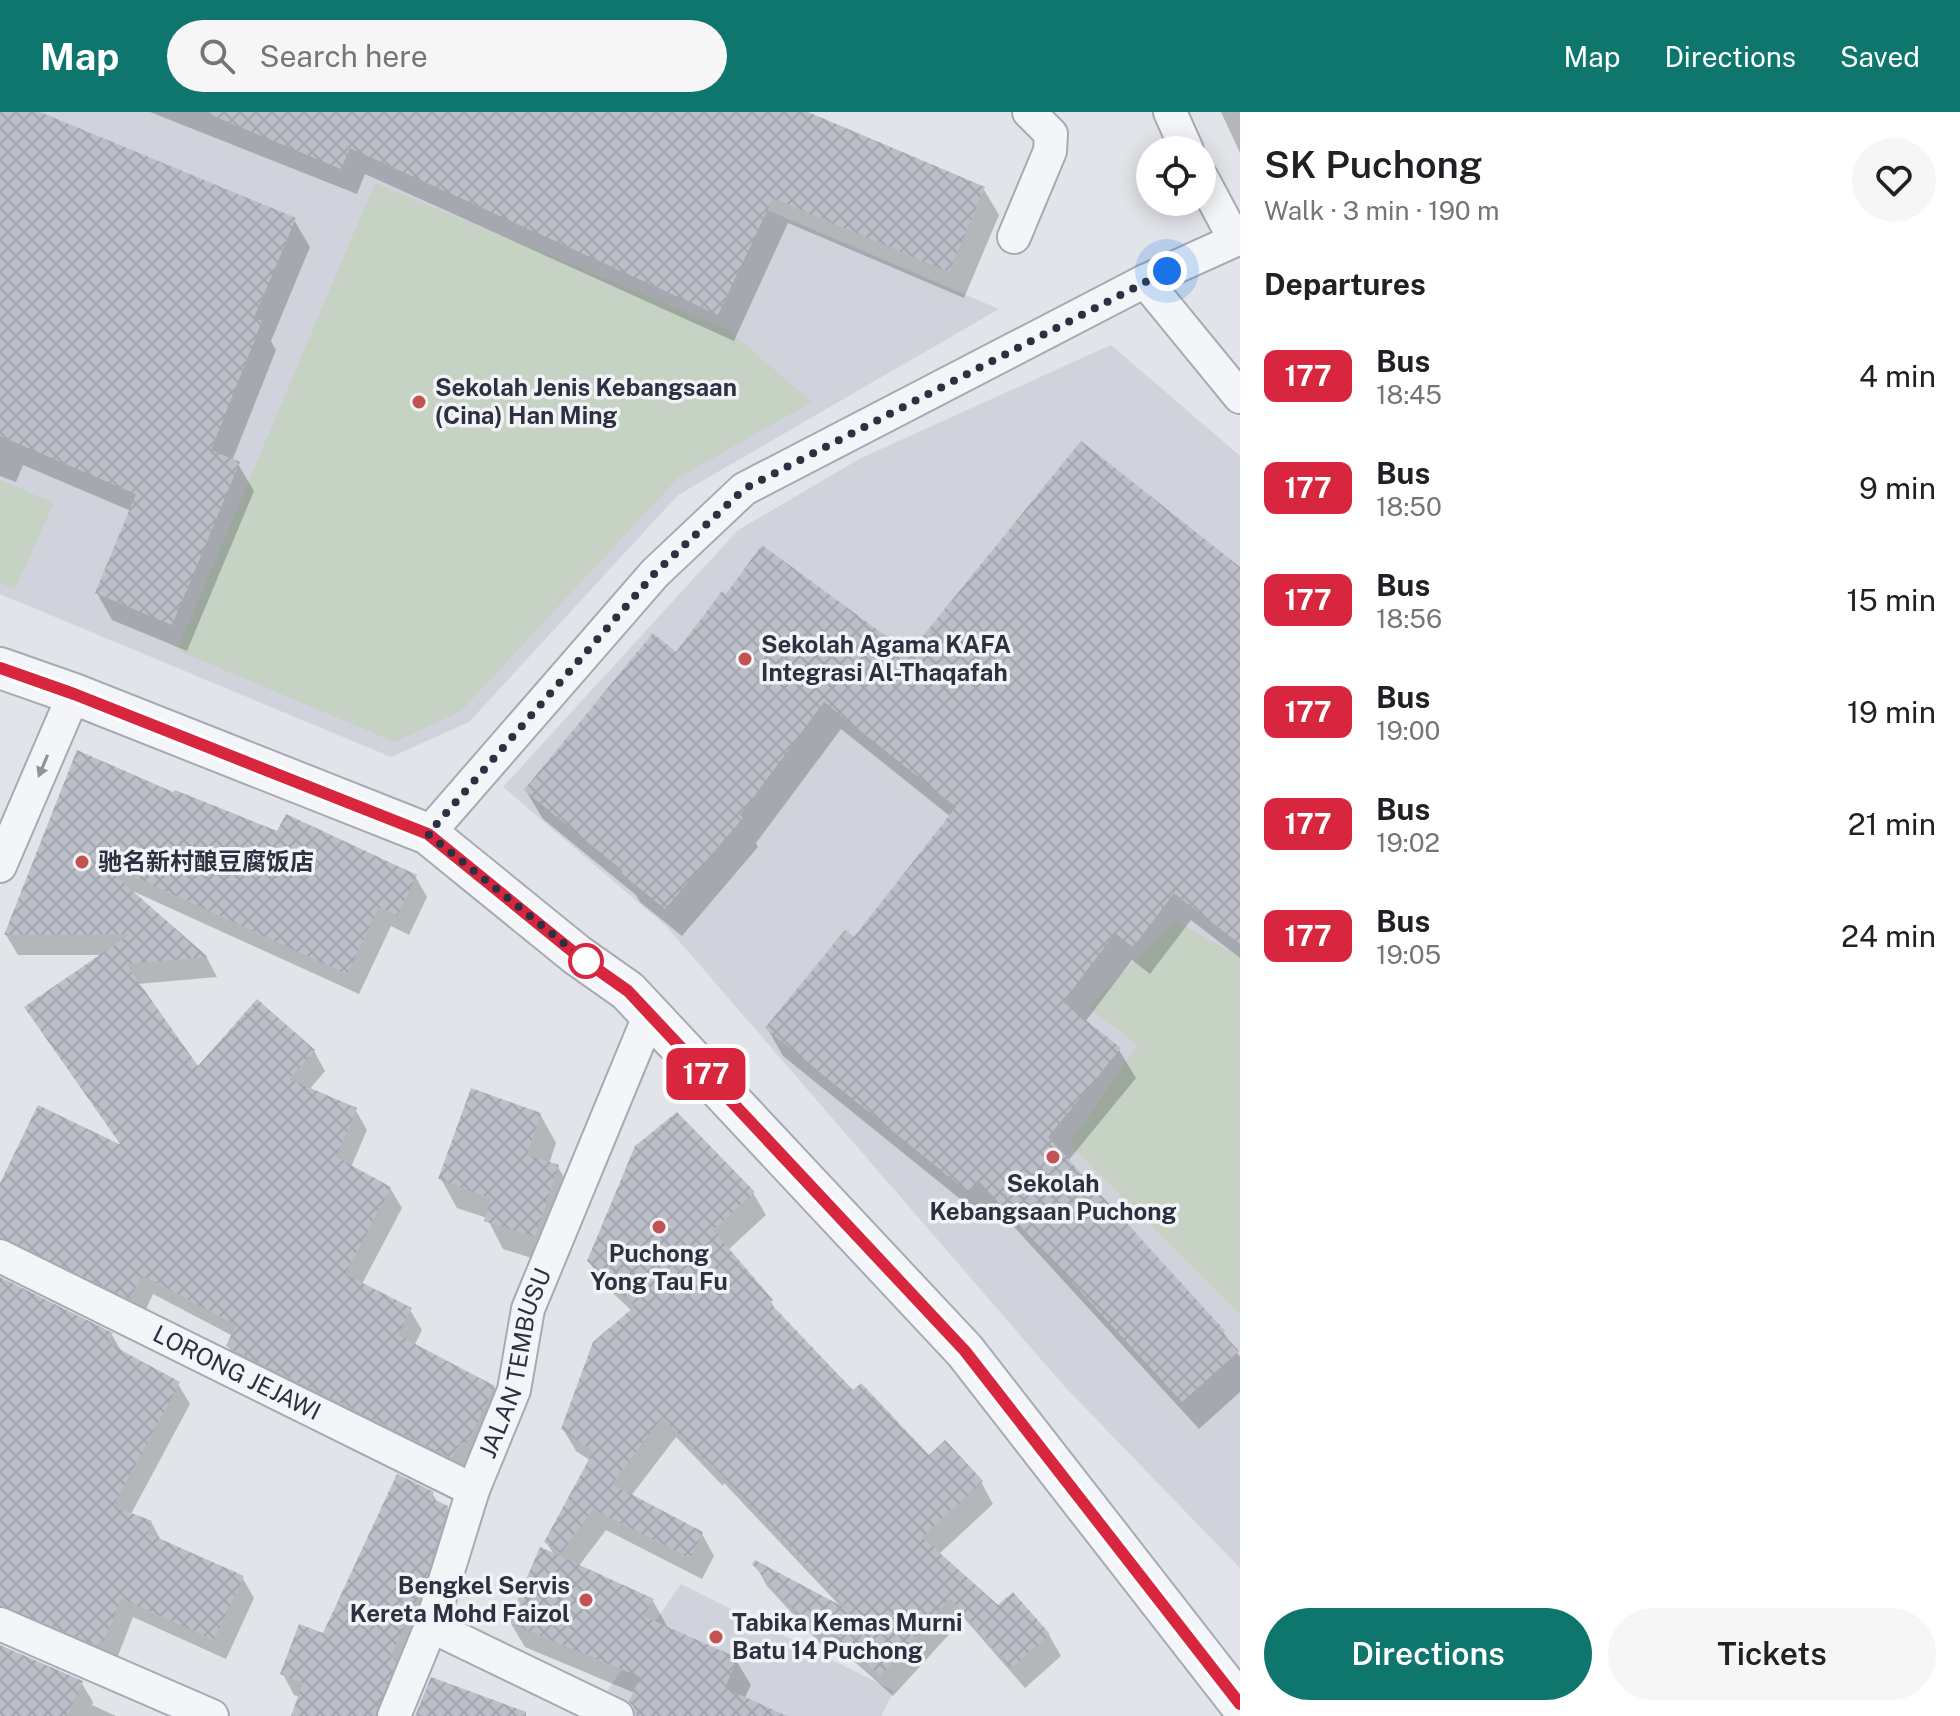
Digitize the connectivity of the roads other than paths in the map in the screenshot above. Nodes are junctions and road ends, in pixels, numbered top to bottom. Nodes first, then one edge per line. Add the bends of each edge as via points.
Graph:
1 (1029, 112) edge
2 (1170, 112) edge
3 (1181, 136) edge
4 (1216, 202) edge
5 (1014, 237) dead end
6 (1238, 239) edge
7 (1145, 281) junction
8 (1240, 397) edge
9 (0, 668) edge
10 (74, 694) junction
11 (428, 834) junction
12 (0, 866) edge
13 (650, 1014) junction
14 (0, 1256) edge
15 (473, 1490) junction
16 (0, 1624) edge
17 (431, 1626) junction
18 (1240, 1704) edge
19 (212, 1716) edge
20 (394, 1716) edge
21 (617, 1716) edge

1 - 5 street via 1051,134 1050,151
2 - 3 street
4 - 6 street
6 - 7 street
7 - 8 street
7 - 11 street via 744,489 655,573
9 - 10 street
10 - 11 street
10 -> 12 street
11 - 13 street via 628,991
13 - 15 street, JALAN TEMBUSU via 528,1309 514,1390
13 - 18 street via 965,1351
14 - 15 street, LORONG JEJAWI
15 - 17 street, JALAN TEMBUSU
16 - 19 street
17 - 20 street, JALAN TEMBUSU
17 - 21 street

